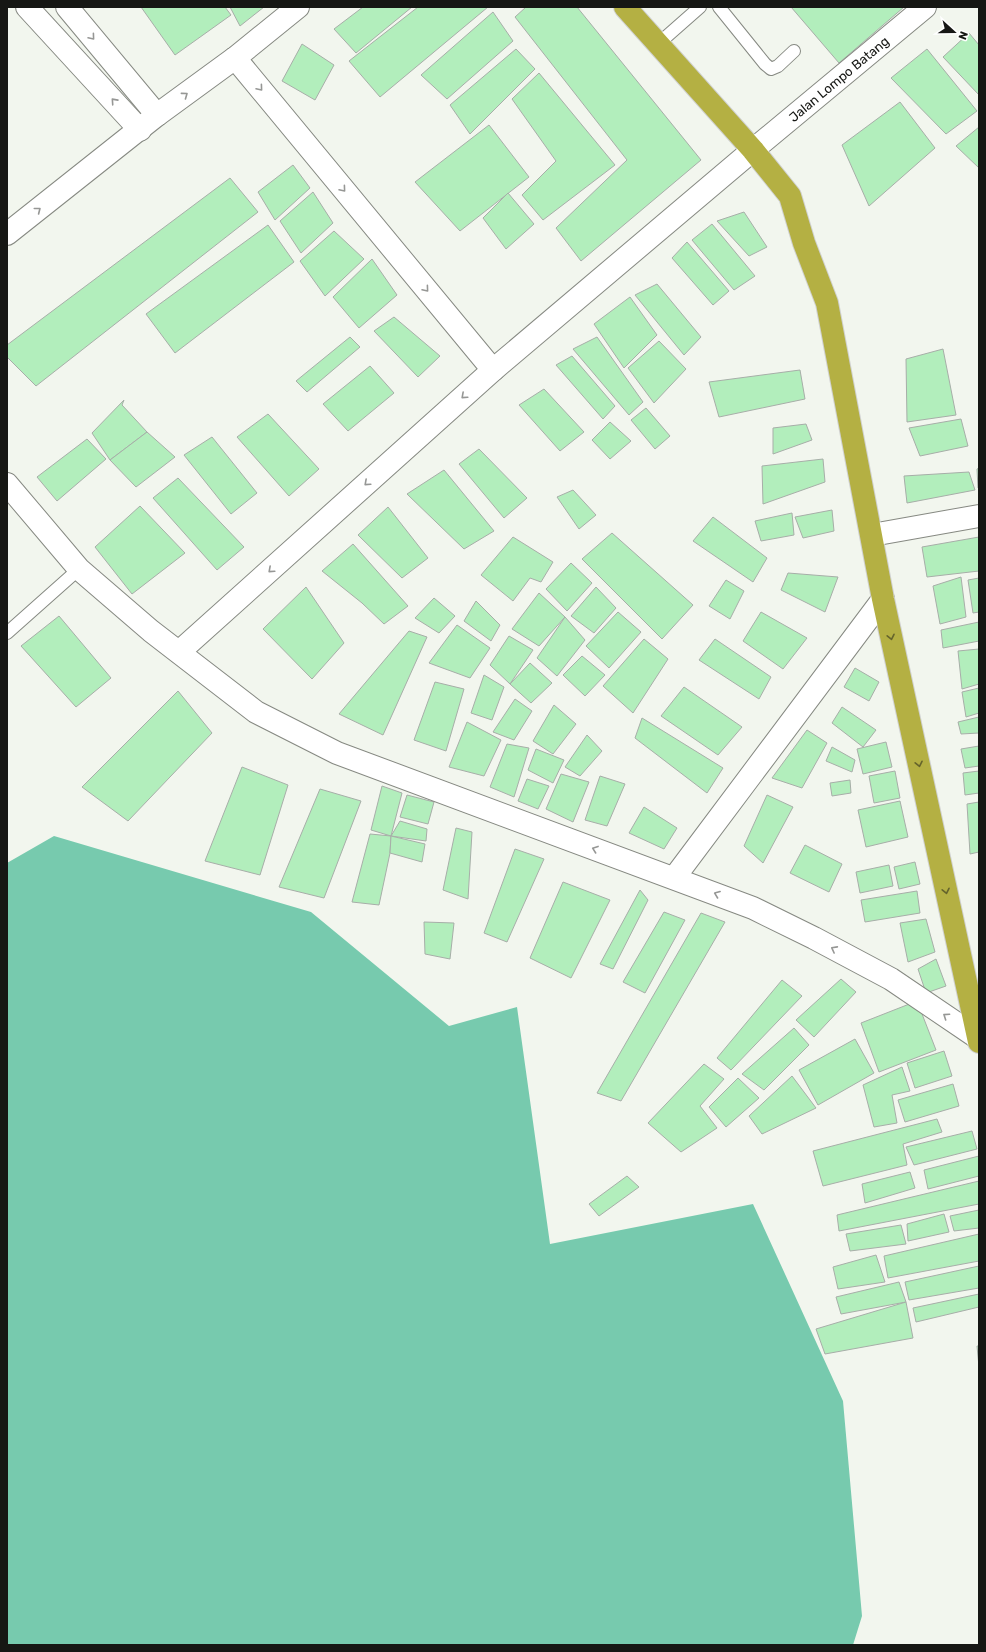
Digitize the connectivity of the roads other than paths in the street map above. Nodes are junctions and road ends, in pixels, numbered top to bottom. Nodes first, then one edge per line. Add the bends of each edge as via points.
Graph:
1 (28, 7) edge
2 (67, 7) edge
3 (298, 7) edge
4 (625, 7) edge
5 (700, 7) edge
6 (719, 7) edge
7 (925, 7) edge
8 (658, 44) junction
9 (794, 51) dead end
10 (235, 58) junction
11 (157, 116) junction
12 (140, 130) junction
13 (753, 150) junction
14 (7, 234) edge
15 (493, 370) junction
16 (7, 484) edge
17 (979, 516) edge
18 (872, 535) junction
19 (79, 568) junction
20 (883, 599) junction
21 (7, 633) edge
22 (180, 652) junction
23 (674, 878) junction
24 (979, 1040) edge

12 -> 1 street
2 -> 11 street
3 - 10 street
4 - 8 highway
5 - 8 lane
6 - 9 lane via 771,69
7 - 13 street, Jalan Lompo Batang
8 - 13 highway
11 -> 10 street
10 -> 15 street
11 - 12 street
14 -> 12 street
13 - 15 street, Jalan Lompo Batang
13 - 18 highway via 790,196 804,243 827,303
15 -> 22 street, Jalan Lompo Batang
16 - 19 street
17 - 18 street
18 - 20 highway
19 - 21 lane
19 - 22 street via 151,631
20 - 23 street
20 -> 24 highway
23 -> 22 street via 337,753 256,712
24 -> 23 street via 891,979 814,938 753,908

